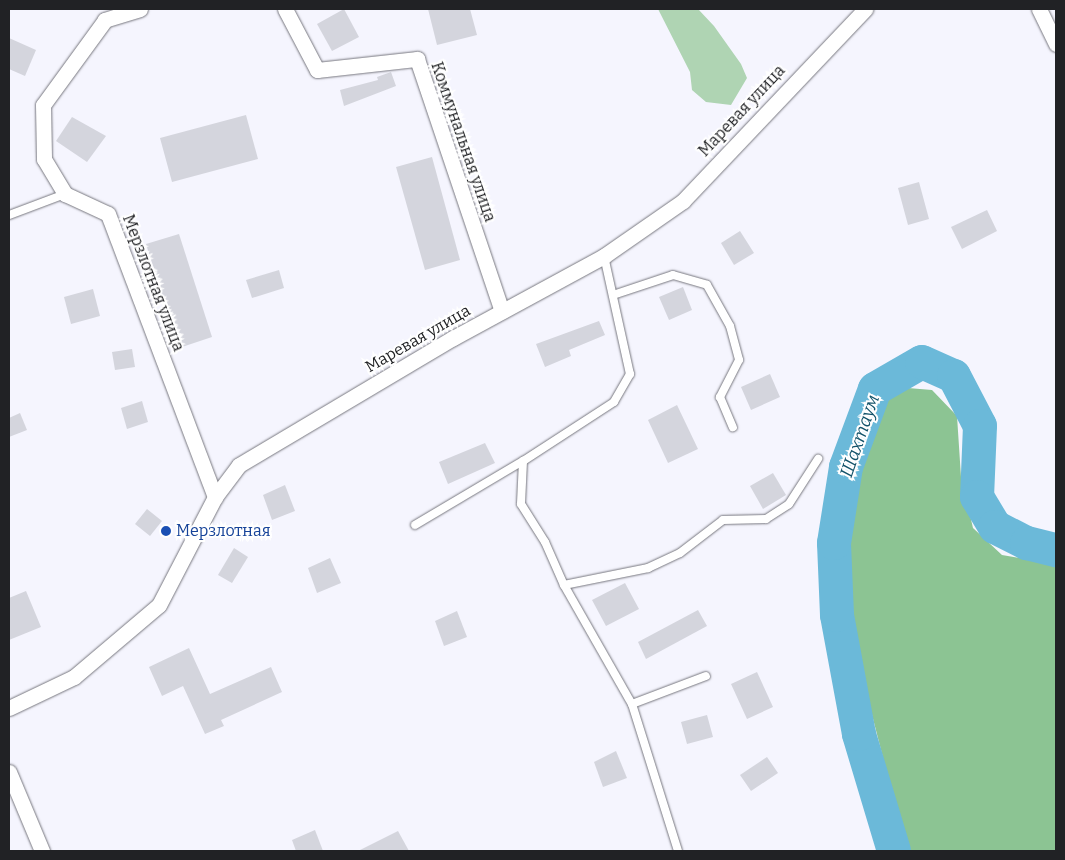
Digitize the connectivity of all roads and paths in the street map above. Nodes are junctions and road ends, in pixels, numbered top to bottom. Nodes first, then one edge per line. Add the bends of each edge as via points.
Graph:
1 (140, 9) edge
2 (285, 9) edge
3 (865, 9) edge
4 (1039, 9) edge
5 (1056, 44) edge
6 (65, 194) junction
7 (9, 215) edge
8 (604, 256) junction
9 (613, 295) junction
10 (502, 312) junction
11 (734, 427) dead end
12 (818, 459) dead end
13 (523, 461) junction
14 (215, 497) junction
15 (415, 525) dead end
16 (564, 585) junction
17 (706, 676) dead end
18 (632, 704) junction
19 (9, 708) edge
20 (9, 772) edge
21 (42, 851) edge
22 (678, 851) edge

1 - 6 street via 105,20 42,105 44,159
2 - 10 street, Коммунальная улица via 318,70 417,59
3 - 8 street, Маревая улица via 683,201
4 - 5 street
6 - 7 lane
6 - 14 street, Мерзлотная улица via 108,214
8 - 9 lane
8 - 10 street, Маревая улица
9 - 11 lane via 673,275 706,285 730,326 739,360 720,397
9 - 13 lane via 630,374 614,402
10 - 14 street, Маревая улица via 239,465
12 - 16 lane via 789,504 766,519 723,520 680,553 648,568
13 - 15 lane
13 - 16 lane via 521,504 545,542
14 - 19 street, Маревая улица via 159,605 74,677
16 - 18 lane
17 - 18 lane
18 - 22 lane
20 - 21 street

